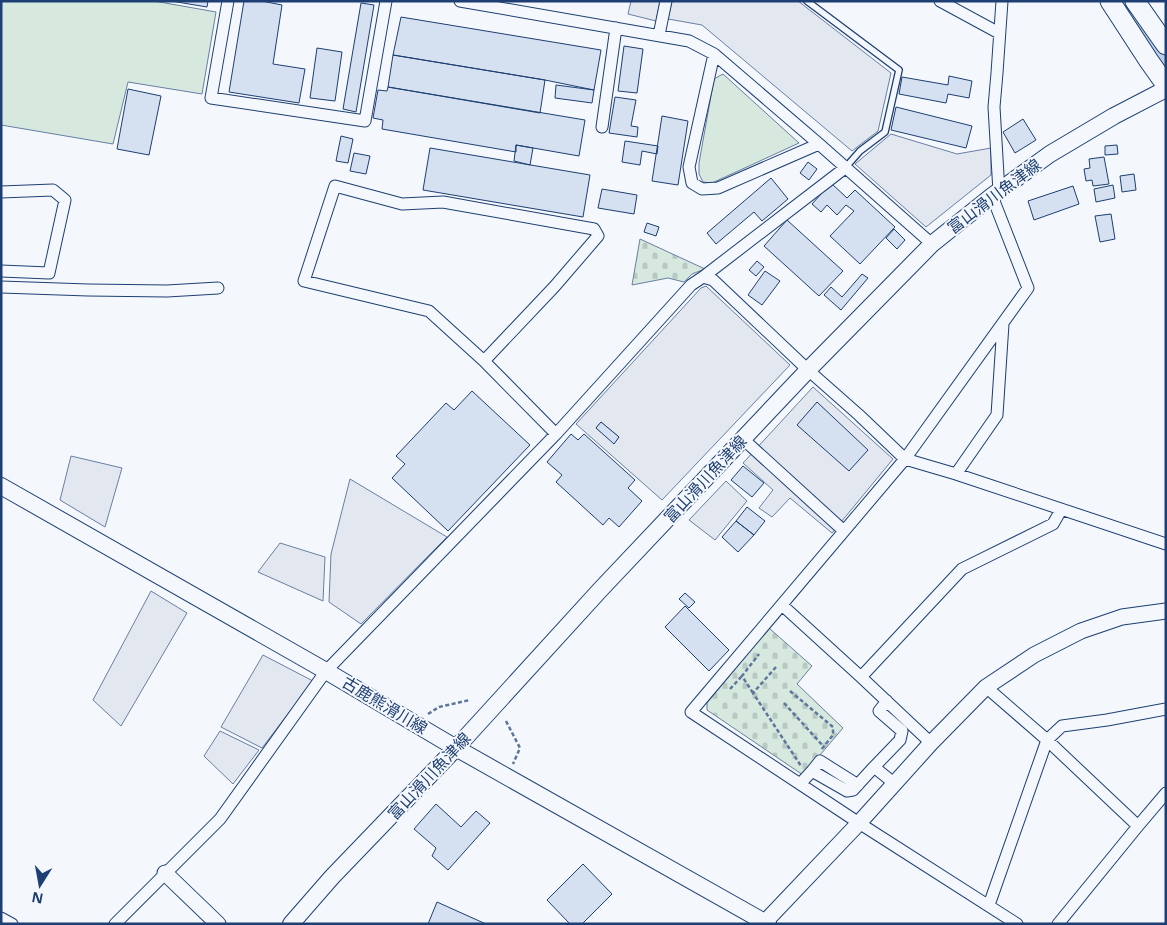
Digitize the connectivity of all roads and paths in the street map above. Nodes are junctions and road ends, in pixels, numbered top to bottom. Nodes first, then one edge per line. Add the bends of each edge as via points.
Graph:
1 (228, 1) edge
2 (386, 1) edge
3 (460, 1) edge
4 (666, 1) edge
5 (807, 1) edge
6 (940, 1) edge
7 (1002, 1) edge
8 (1110, 1) edge
9 (1135, 1) edge
10 (616, 28) junction
11 (999, 33) junction
12 (659, 35) junction
13 (1166, 45) edge
14 (714, 54) junction
15 (1166, 85) edge
16 (1166, 89) edge
17 (602, 127) dead end
18 (819, 144) junction
19 (845, 168) junction
20 (1, 192) edge
21 (996, 194) junction
22 (932, 244) junction
23 (1, 271) edge
24 (703, 277) junction
25 (1, 286) edge
26 (218, 288) dead end
27 (1003, 324) junction
28 (484, 361) junction
29 (808, 370) junction
30 (556, 434) junction
31 (743, 439) junction
32 (905, 459) junction
33 (956, 474) junction
34 (1, 486) edge
35 (1062, 510) junction
36 (844, 531) junction
37 (1166, 544) edge
38 (782, 605) junction
39 (1166, 611) edge
40 (759, 654) dead end
41 (776, 667) dead end
42 (326, 671) junction
43 (742, 676) junction
44 (861, 677) junction
45 (986, 687) junction
46 (730, 689) dead end
47 (790, 691) dead end
48 (753, 693) junction
49 (470, 700) dead end
50 (887, 701) junction
51 (784, 703) dead end
52 (1166, 709) edge
53 (428, 714) dead end
54 (506, 721) dead end
55 (1047, 740) junction
56 (931, 743) junction
57 (456, 748) junction
58 (822, 753) junction
59 (512, 766) dead end
60 (874, 767) junction
61 (812, 771) junction
62 (796, 781) junction
63 (895, 784) junction
64 (858, 785) junction
65 (1166, 793) edge
66 (859, 823) junction
67 (1138, 826) junction
68 (165, 873) junction
69 (989, 905) junction
70 (1, 918) edge
71 (766, 923) edge
72 (12, 924) edge
73 (115, 924) edge
74 (218, 924) edge
75 (291, 924) edge
76 (1017, 924) edge
77 (1058, 924) edge

1 - 2 street via 211,98 365,121
3 - 10 street
4 - 12 street
5 - 19 lane via 898,70 885,132 860,151
6 - 11 street
7 - 11 street
8 - 15 main road
9 - 13 main road
10 - 12 street
10 - 17 street
11 - 21 street via 994,107
12 - 14 street via 689,41
14 - 18 street
14 - 18 street via 689,167 692,182 702,189 718,188
16 - 21 main road, 富山滑川魚津線 via 1050,154
18 - 19 street
19 - 22 street
19 - 24 street
20 - 23 street via 53,190 65,200 49,273
21 - 22 main road, 富山滑川魚津線
21 - 27 street via 1028,288
22 - 29 main road, 富山滑川魚津線
24 - 29 street via 713,280
24 - 30 street via 691,285
25 - 26 street via 166,291
27 - 32 street
27 - 33 street via 997,415
28 - 28 street via 598,236 594,229 443,202 402,204 335,186 304,281 429,311
28 - 30 street
29 - 31 main road, 富山滑川魚津線
29 - 32 street
30 - 42 street
31 - 36 street
31 - 57 main road, 富山滑川魚津線
32 - 33 street
32 - 36 street
33 - 35 street
34 - 42 main road, 古鹿熊滑川線
35 - 37 street
35 - 44 street via 1052,524 962,569
36 - 38 street
38 - 44 street
38 - 62 street via 691,712
39 - 45 street via 1122,617 1081,631 1034,655
40 - 43 path
41 - 48 path
42 - 57 main road, 古鹿熊滑川線
42 - 68 street via 220,819
43 - 46 path
43 - 48 path
44 - 50 street
45 - 55 street
45 - 56 street
47 - 58 path via 833,728 833,735
48 - 62 path via 801,766
49 - 53 path via 439,706
50 - 56 street
50 - 60 street via 879,711 902,731 900,740
51 - 58 path
52 - 55 street via 1062,726
54 - 59 path via 520,748
55 - 67 street
55 - 69 street
56 - 63 street
57 - 71 main road, 古鹿熊滑川線
57 - 75 main road, 富山滑川魚津線
58 - 61 street
58 - 64 street
60 - 63 street
60 - 64 street
61 - 62 street
61 - 64 street via 847,791
62 - 66 street
63 - 66 street
65 - 67 street
66 - 69 street
66 - 71 street
67 - 77 street
68 - 73 street
68 - 74 street
69 - 76 street
70 - 72 street

